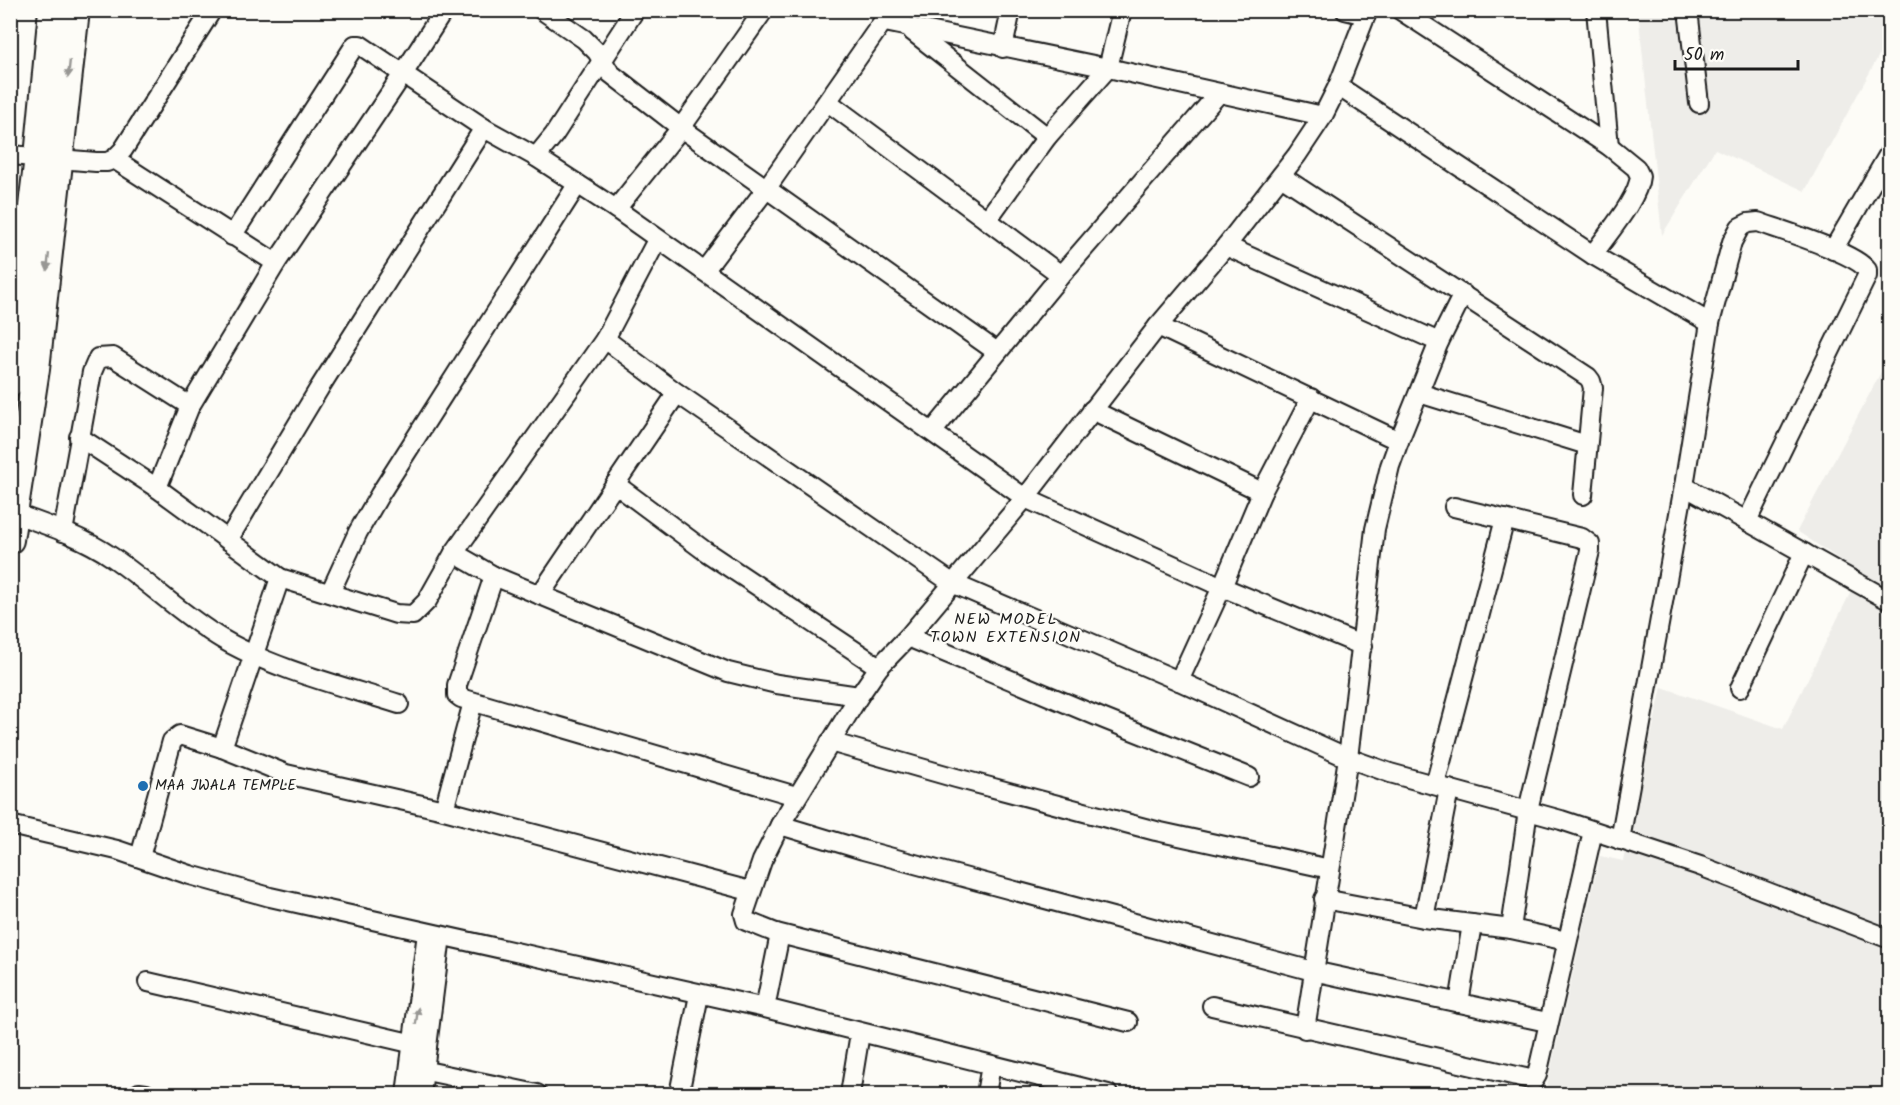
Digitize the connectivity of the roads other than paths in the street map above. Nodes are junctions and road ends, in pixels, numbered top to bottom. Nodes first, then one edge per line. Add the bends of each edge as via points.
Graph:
1 (52, 10) edge
2 (76, 10) edge
3 (212, 10) edge
4 (444, 10) edge
5 (542, 10) edge
6 (635, 10) edge
7 (764, 10) edge
8 (1011, 10) edge
9 (1122, 10) edge
10 (1345, 10) edge
11 (1400, 10) edge
12 (1596, 10) edge
13 (1688, 10) edge
14 (1367, 13) edge
15 (888, 16) edge
16 (907, 27) junction
17 (1003, 48) junction
18 (603, 63) junction
19 (1108, 68) junction
20 (404, 74) junction
21 (1338, 86) junction
22 (1219, 93) junction
23 (828, 102) junction
24 (1699, 103) dead end
25 (1323, 116) junction
26 (484, 128) junction
27 (681, 128) junction
28 (1047, 137) junction
29 (1609, 146) junction
30 (10, 155) edge
31 (49, 158) junction
32 (536, 158) junction
33 (114, 159) junction
34 (1887, 162) edge
35 (1281, 176) junction
36 (577, 185) junction
37 (766, 189) junction
38 (616, 209) junction
39 (987, 220) junction
40 (232, 236) junction
41 (657, 240) junction
42 (1226, 246) junction
43 (1833, 250) junction
44 (1593, 255) junction
45 (276, 263) junction
46 (704, 271) junction
47 (1061, 275) junction
48 (1463, 294) junction
49 (1710, 323) junction
50 (1158, 326) junction
51 (605, 339) junction
52 (1439, 342) junction
53 (998, 352) junction
54 (10, 383) edge
55 (677, 393) junction
56 (1419, 393) junction
57 (1311, 398) junction
58 (190, 406) junction
59 (1092, 410) junction
60 (933, 431) junction
61 (79, 437) junction
62 (1399, 441) junction
63 (1587, 445) junction
64 (615, 484) junction
65 (1684, 486) junction
66 (157, 488) junction
67 (1262, 492) junction
68 (1583, 495) dead end
69 (1025, 498) junction
70 (1454, 507) dead end
71 (16, 514) junction
72 (1505, 519) junction
73 (1747, 521) junction
74 (63, 532) junction
75 (10, 540) edge
76 (228, 540) junction
77 (1803, 552) junction
78 (454, 553) junction
79 (494, 576) junction
80 (280, 578) junction
81 (952, 583) junction
82 (1222, 587) junction
83 (330, 593) junction
84 (540, 595) junction
85 (1890, 601) edge
86 (908, 637) junction
87 (1362, 646) junction
88 (253, 656) junction
89 (879, 667) junction
90 (1179, 681) junction
91 (1740, 688) dead end
92 (859, 696) junction
93 (473, 702) junction
94 (399, 704) dead end
95 (830, 742) junction
96 (222, 748) junction
97 (1348, 758) junction
98 (1249, 777) dead end
99 (1442, 787) junction
100 (796, 796) junction
101 (444, 810) junction
102 (1528, 810) junction
103 (10, 825) edge
104 (780, 825) junction
105 (1593, 831) junction
106 (1620, 840) junction
107 (140, 857) junction
108 (1330, 868) junction
109 (750, 891) junction
110 (1324, 900) junction
111 (1424, 918) junction
112 (1472, 924) junction
113 (1511, 929) junction
114 (776, 933) junction
115 (434, 934) junction
116 (1890, 939) edge
117 (1567, 941) junction
118 (1313, 971) junction
119 (148, 982) dead end
120 (699, 994) junction
121 (1459, 1003) junction
122 (1212, 1006) dead end
123 (765, 1008) junction
124 (1128, 1022) dead end
125 (1548, 1022) junction
126 (1305, 1029) junction
127 (860, 1033) junction
128 (420, 1045) junction
129 (991, 1065) junction
130 (417, 1069) junction
131 (406, 1095) edge
132 (421, 1095) edge
133 (537, 1095) edge
134 (679, 1095) edge
135 (850, 1095) edge
136 (986, 1095) edge
137 (1108, 1095) edge

1 - 31 main road
2 -> 31 main road
3 - 33 street
4 - 20 street
5 - 18 street via 584,39
6 - 18 street
7 - 27 street
8 - 17 street
9 - 19 street
10 - 14 street
11 - 29 street
12 - 29 street
13 - 24 street
14 - 21 street
15 - 16 street
15 - 23 street
16 - 17 street
16 - 28 street
17 - 19 street
18 - 27 street via 619,81
18 - 32 street
19 - 22 street
19 - 28 street
20 - 26 street
20 - 40 street via 356,45
20 - 45 street
21 - 25 street
21 - 44 street
22 - 25 street
22 - 47 street
23 - 37 street
23 - 39 street
25 - 35 street
26 - 32 street
26 - 76 street
27 - 37 street
27 - 38 street
28 - 39 street
29 - 44 street via 1636,168 1640,182
30 - 31 street
31 - 33 street via 96,162
31 - 54 main road
31 -> 71 main road via 36,369
32 - 36 street
33 - 40 street
34 - 43 street
35 - 42 street
35 - 48 street
36 - 38 street
36 - 83 street via 380,494
37 - 46 street
37 - 53 street
38 - 41 street
39 - 47 street
40 - 45 street
41 - 46 street
41 - 51 street
42 - 50 street
42 - 52 street
43 - 49 street via 1758,222 1740,226
43 - 73 street via 1864,266 1867,276
44 - 49 street
45 - 58 street
46 - 60 street
47 - 53 street
48 - 52 street
48 - 63 street via 1591,381
49 - 65 street
50 - 57 street
50 - 59 street
51 - 55 street
51 - 78 street
52 - 56 street
53 - 60 street
55 - 64 street
55 - 81 street
56 - 62 street
56 - 63 street
57 - 62 street
57 - 67 street
58 - 61 street via 113,357 98,358
58 - 66 street
59 - 67 street
59 - 69 street
60 - 69 street
61 - 66 street
61 - 74 street
62 - 87 street via 1375,529
63 - 68 street
64 - 84 street
64 - 89 street via 705,551
65 - 73 street
65 - 106 street
66 - 76 street
67 - 82 street
69 - 81 street
69 - 82 street
70 - 72 street
71 - 74 street
71 - 75 main road
72 - 99 street
72 - 102 street via 1582,538 1590,544
73 - 77 street
74 - 88 street via 111,556 196,622
76 - 80 street
77 - 85 street
77 - 91 street
78 - 79 street
78 - 83 street via 427,601 413,615 396,614
79 - 84 street
79 - 93 street via 457,685 457,695
80 - 83 street
80 - 88 street
81 - 86 street
81 - 90 street
82 - 87 street
82 - 90 street
84 - 92 street via 728,672
86 - 89 street
86 - 98 street
87 - 97 street
88 - 94 street
88 - 96 street
89 - 92 street
90 - 97 street
92 - 95 street
93 - 100 street
93 - 101 street
95 - 100 street
95 - 108 street via 1156,831
96 - 101 street via 294,776
96 - 107 street via 183,735 174,738
97 - 99 street
97 - 108 street
99 - 102 street
99 - 111 street
100 - 104 street
101 - 109 street
102 - 105 street
102 - 113 street
103 - 107 street
104 - 109 street
104 - 118 street
105 - 106 street
105 - 117 street
106 - 116 street via 1719,873
107 - 115 street via 270,897
108 - 110 street
109 - 114 street via 744,918
110 - 111 street
110 - 118 street
111 - 112 street
112 - 113 street
112 - 121 street
113 - 117 street
114 - 123 street via 779,939
114 - 124 street
115 - 120 street
115 - 128 street
117 - 125 street
118 - 121 street
118 - 126 street
119 - 128 street
120 - 123 street
120 - 134 street
121 - 125 street
122 - 126 street
123 - 127 street
125 - 126 street via 1534,1080
127 - 129 street
127 - 135 street
128 - 130 street
129 - 136 street
129 - 137 street
130 - 131 street
130 - 132 street
130 - 133 street

